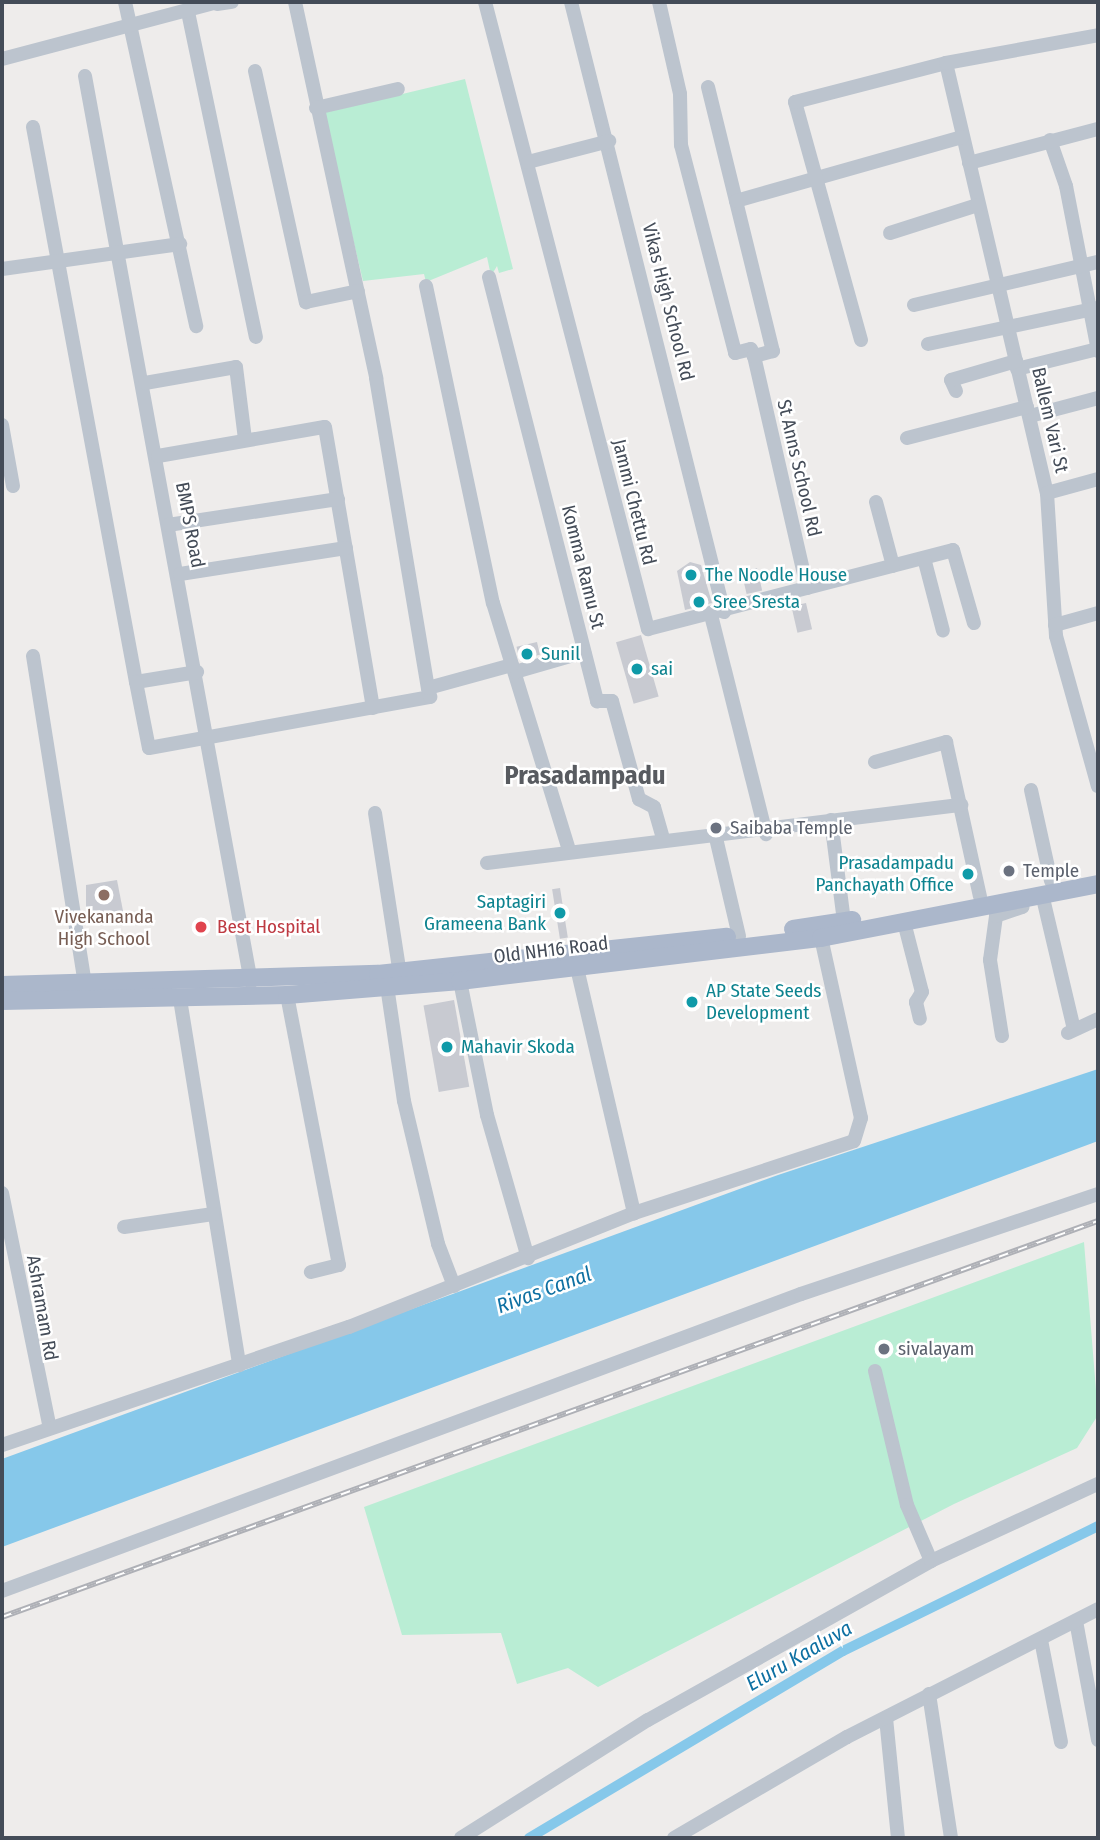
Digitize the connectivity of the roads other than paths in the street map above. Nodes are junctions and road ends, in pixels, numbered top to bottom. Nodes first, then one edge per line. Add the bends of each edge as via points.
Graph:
1 (125, 2) edge
2 (295, 2) edge
3 (485, 2) edge
4 (571, 2) edge
5 (659, 2) edge
6 (222, 3) edge
7 (188, 12) junction
8 (131, 24) junction
9 (1098, 35) edge
10 (2, 59) edge
11 (946, 63) junction
12 (255, 71) dead end
13 (85, 76) dead end
14 (708, 87) dead end
15 (398, 89) dead end
16 (316, 108) junction
17 (33, 127) dead end
18 (1098, 129) edge
19 (961, 137) junction
20 (1050, 140) junction
21 (609, 141) junction
22 (528, 162) junction
23 (969, 163) junction
24 (816, 182) junction
25 (736, 201) junction
26 (978, 205) junction
27 (890, 233) dead end
28 (180, 243) junction
29 (117, 254) junction
30 (55, 262) junction
31 (1098, 262) edge
32 (1080, 267) junction
33 (2, 269) edge
34 (489, 277) dead end
35 (426, 286) dead end
36 (1000, 288) junction
37 (358, 291) junction
38 (914, 306) dead end
39 (1093, 309) edge
40 (196, 326) dead end
41 (1009, 328) junction
42 (256, 337) dead end
43 (861, 340) dead end
44 (928, 344) dead end
45 (1098, 350) edge
46 (754, 356) junction
47 (1017, 365) junction
48 (145, 383) junction
49 (956, 391) dead end
50 (1098, 398) edge
51 (1029, 412) junction
52 (2, 425) edge
53 (907, 438) dead end
54 (245, 439) junction
55 (158, 456) junction
56 (1098, 479) edge
57 (13, 486) dead end
58 (1047, 493) junction
59 (338, 499) junction
60 (876, 502) dead end
61 (168, 525) junction
62 (346, 548) junction
63 (924, 558) junction
64 (893, 566) junction
65 (180, 574) junction
66 (807, 588) junction
67 (1098, 612) edge
68 (718, 613) junction
69 (974, 623) dead end
70 (1055, 625) junction
71 (943, 631) dead end
72 (584, 652) junction
73 (33, 656) dead end
74 (514, 669) junction
75 (197, 673) junction
76 (135, 682) junction
77 (428, 688) junction
78 (373, 708) junction
79 (208, 736) junction
80 (875, 762) dead end
81 (1098, 786) edge
82 (1031, 790) dead end
83 (961, 805) junction
84 (375, 813) dead end
85 (831, 820) junction
86 (766, 834) junction
87 (716, 838) junction
88 (664, 841) junction
89 (569, 850) junction
90 (487, 863) dead end
91 (1098, 872) edge
92 (1098, 884) edge
93 (1046, 888) junction
94 (980, 896) junction
95 (1021, 899) junction
96 (844, 922) junction
97 (904, 922) junction
98 (739, 936) junction
99 (821, 938) junction
100 (577, 968) junction
101 (396, 981) junction
102 (460, 981) junction
103 (251, 982) junction
104 (2, 985) edge
105 (85, 986) junction
106 (287, 995) junction
107 (180, 999) junction
108 (2, 1001) edge
109 (920, 1019) dead end
110 (1098, 1019) edge
111 (1002, 1036) dead end
112 (2, 1193) edge
113 (1098, 1194) edge
114 (634, 1213) junction
115 (212, 1214) junction
116 (124, 1227) dead end
117 (528, 1258) junction
118 (311, 1272) dead end
119 (454, 1286) junction
120 (239, 1366) junction
121 (875, 1371) dead end
122 (50, 1428) junction
123 (2, 1445) edge
124 (1098, 1484) edge
125 (931, 1561) junction
126 (2, 1591) edge
127 (1098, 1609) edge
128 (1076, 1621) junction
129 (1041, 1640) junction
130 (929, 1694) junction
131 (886, 1718) junction
132 (1098, 1740) edge
133 (1061, 1742) dead end
134 (461, 1838) edge
135 (674, 1838) edge
136 (898, 1838) edge
137 (951, 1838) edge

1 - 8 street
2 - 16 street
3 - 22 street, Jammi Chettu Rd
4 - 21 street, Vikas High School Rd
5 - 46 street via 680,94 681,145 735,353 751,349
6 - 7 street
7 - 8 street
7 - 42 street
8 - 10 street
8 - 28 street
9 - 11 street
11 - 19 street, Ballem Vari St
11 - 24 street via 794,102
12 - 37 street via 306,302
13 - 29 street, BMPS Road
14 - 25 street
15 - 16 street
16 - 37 street
17 - 30 street
18 - 20 street
19 - 23 street, Ballem Vari St
19 - 24 street
20 - 23 street
20 - 32 street via 1066,186
21 - 22 street
21 - 68 street, Vikas High School Rd
22 - 68 street, Jammi Chettu Rd via 644,623 656,631
23 - 26 street, Ballem Vari St
24 - 25 street
24 - 43 street
25 - 46 street via 773,351
26 - 27 street
26 - 36 street, Ballem Vari St
28 - 29 street
28 - 40 street
29 - 30 street
29 - 48 street, BMPS Road
30 - 33 street
30 - 76 street
31 - 32 street
32 - 36 street
32 - 39 street
34 - 72 street, Komma Ramu St
35 - 74 street via 493,603
36 - 38 street via 978,287
36 - 41 street, Ballem Vari St
37 - 77 street
39 - 41 street
39 - 45 street
41 - 44 street
41 - 47 street, Ballem Vari St
45 - 47 street
46 - 66 street, St Anns School Rd
47 - 49 street via 951,380
47 - 51 street, Ballem Vari St
48 - 54 street via 236,367
48 - 55 street, BMPS Road
50 - 51 street
51 - 53 street
51 - 58 street, Ballem Vari St
52 - 57 street
54 - 55 street
54 - 59 street via 325,427
55 - 61 street, BMPS Road
56 - 58 street
58 - 70 street, Ballem Vari St
59 - 61 street
59 - 62 street
60 - 64 street
61 - 65 street, BMPS Road
62 - 65 street
62 - 78 street
63 - 64 street, Jammi Chettu Rd
63 - 69 street, Jammi Chettu Rd via 958,553
63 - 71 street
64 - 66 street, Jammi Chettu Rd
65 - 75 street, BMPS Road
66 - 68 street, Jammi Chettu Rd
67 - 70 street
68 - 86 street, Vikas High School Rd
70 - 81 street, Ballem Vari St
72 - 74 street
72 - 88 street, Komma Ramu St via 597,701 612,701 639,799 653,807
73 - 105 street
74 - 77 street
74 - 89 street
75 - 76 street
75 - 79 street, BMPS Road
76 - 79 street via 146,747
77 - 78 street via 430,697
78 - 79 street
79 - 103 street, BMPS Road
80 - 83 street via 946,742
82 - 93 street
83 - 85 street
83 - 94 street
84 - 101 street
85 - 86 street
85 - 96 street
86 - 87 street
87 - 88 street
87 - 98 street
88 - 89 street
89 - 90 street
91 - 93 main road, Old NH16 Road
92 - 93 main road, Old NH16 Road
93 - 94 main road, Old NH16 Road
93 - 95 main road, Old NH16 Road
93 - 110 street via 1070,1031
94 - 96 main road, Old NH16 Road
95 - 97 main road, Old NH16 Road
95 - 111 street via 1022,908 996,916 990,960
96 - 98 main road, Old NH16 Road
97 - 99 main road, Old NH16 Road
97 - 109 street via 922,992 916,1002
98 - 101 main road, Old NH16 Road
99 - 100 main road, Old NH16 Road
99 - 114 street via 859,1135 841,1148
100 - 102 main road, Old NH16 Road
100 - 114 street via 614,1146
101 - 102 main road, Old NH16 Road
101 - 103 main road, Old NH16 Road
101 - 106 main road, Old NH16 Road
101 - 119 street via 404,1101 438,1244
102 - 117 street via 487,1115
103 - 105 main road, Old NH16 Road
104 - 105 main road, Old NH16 Road
106 - 107 main road, Old NH16 Road
106 - 118 street via 339,1265
107 - 108 main road, Old NH16 Road
107 - 115 street
112 - 122 street, Ashramam Rd
113 - 126 street via 801,1294
114 - 117 street
115 - 116 street
115 - 120 street
117 - 119 street
119 - 120 street
120 - 122 street
121 - 125 street via 907,1505
122 - 123 street
124 - 125 street
125 - 134 street via 648,1720
127 - 128 street
128 - 129 street
128 - 132 street
129 - 130 street
129 - 133 street
130 - 131 street
130 - 137 street
131 - 135 street
131 - 136 street

